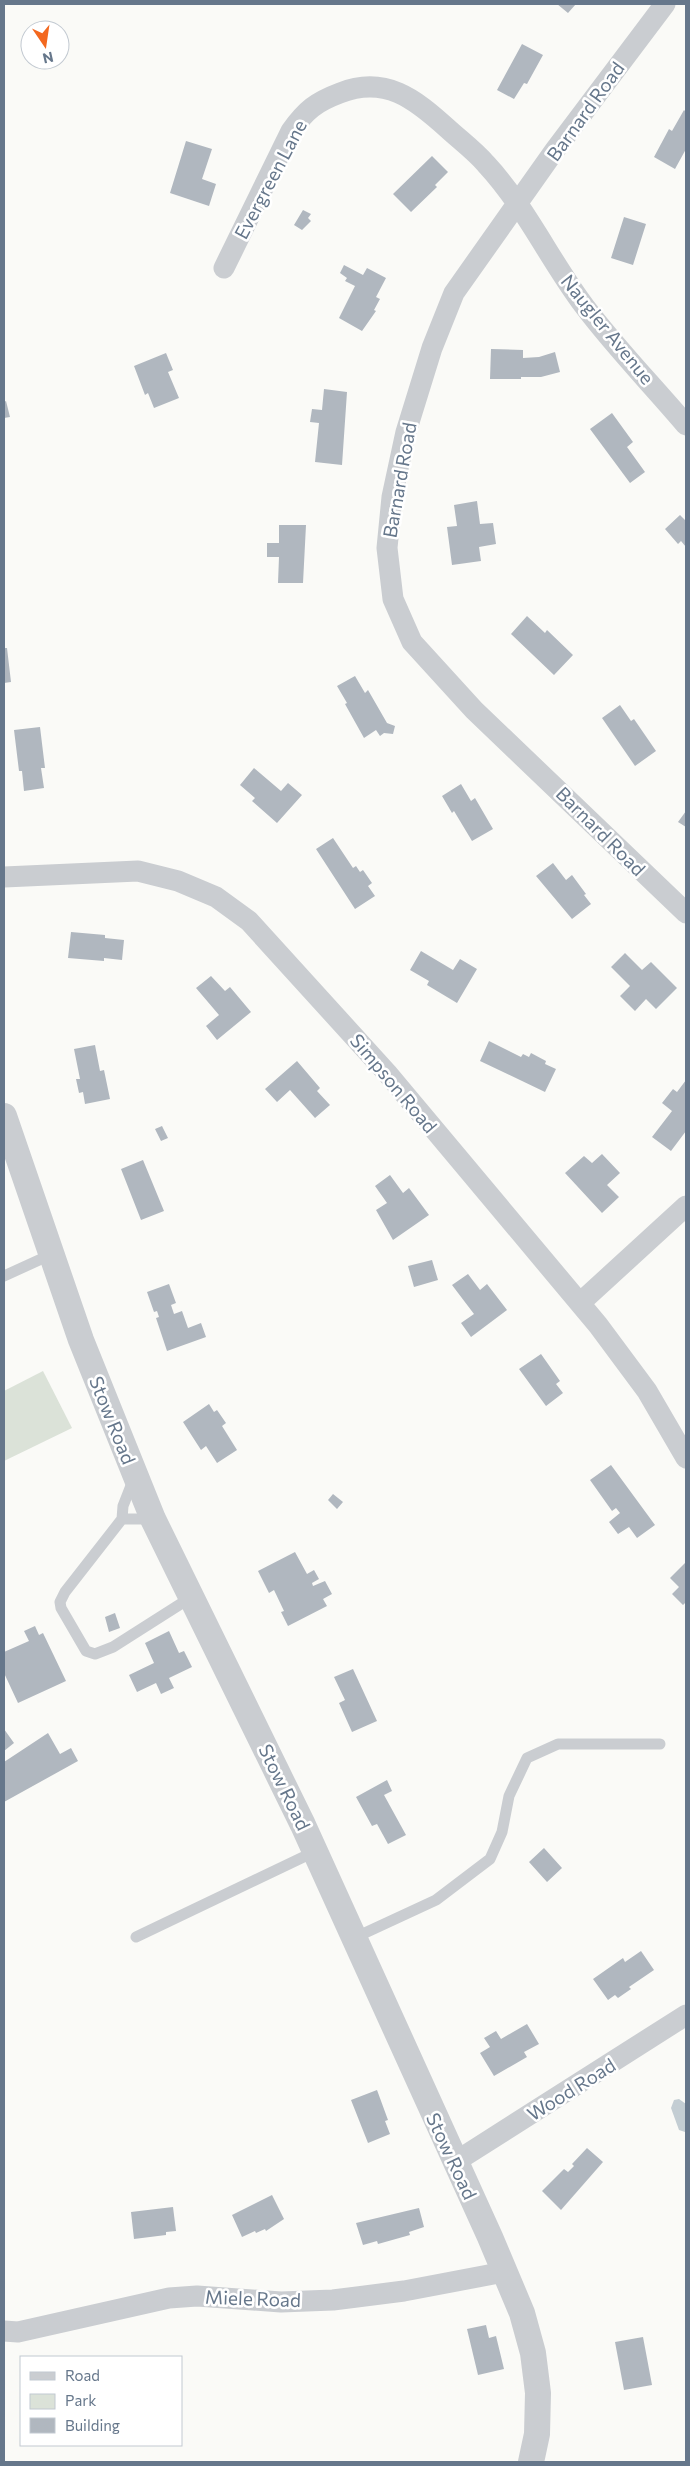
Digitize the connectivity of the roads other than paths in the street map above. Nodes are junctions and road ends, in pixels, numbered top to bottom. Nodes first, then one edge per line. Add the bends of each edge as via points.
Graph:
1 (665, 4) edge
2 (517, 204) junction
3 (224, 268) dead end
4 (686, 425) edge
5 (4, 876) edge
6 (686, 913) edge
7 (4, 1116) edge
8 (686, 1206) edge
9 (50, 1255) junction
10 (4, 1276) edge
11 (580, 1303) junction
12 (686, 1458) edge
13 (136, 1475) junction
14 (122, 1519) junction
15 (153, 1519) junction
16 (190, 1598) junction
17 (660, 1744) dead end
18 (316, 1851) junction
19 (136, 1938) dead end
20 (354, 1938) junction
21 (686, 2016) edge
22 (455, 2162) junction
23 (504, 2272) junction
24 (4, 2330) edge
25 (531, 2462) edge

1 - 2 street, Barnard Road
2 - 3 street, Evergreen Lane via 486,164 423,107 396,91 375,85 347,90 321,100 306,111 291,131
2 - 4 street, Naugler Avenue via 585,307
2 - 6 street, Barnard Road via 454,293 423,376 392,496 387,548 393,599 412,642 474,710
5 - 11 street, Simpson Road via 138,871 178,881 216,896 248,921 360,1042
7 - 9 street, Stow Road
8 - 11 street
9 - 10 lane
9 - 13 street, Stow Road via 80,1340
11 - 12 street, Simpson Road via 623,1358
13 - 14 lane via 123,1506
13 - 15 street, Stow Road
14 - 15 lane
14 - 16 lane via 60,1602 86,1651 95,1654 113,1647
15 - 16 street, Stow Road
16 - 18 street, Stow Road
17 - 20 lane via 558,1744 527,1758 509,1796 502,1832 490,1859 436,1900
18 - 19 lane
18 - 20 street, Stow Road
20 - 22 street, Stow Road
21 - 22 street, Wood Road
22 - 23 street, Stow Road
23 - 24 street, Miele Road via 404,2291 333,2300 281,2302 197,2296 169,2298 18,2332
23 - 25 street, Stow Road via 522,2313 533,2353 538,2393 537,2434

